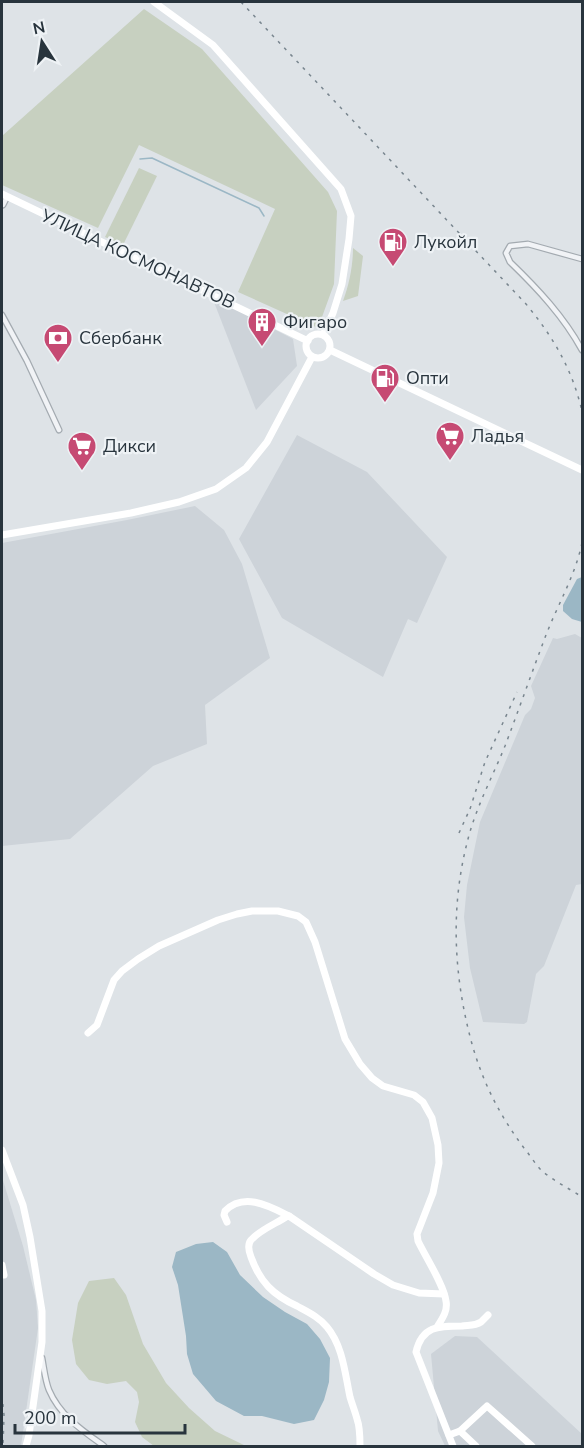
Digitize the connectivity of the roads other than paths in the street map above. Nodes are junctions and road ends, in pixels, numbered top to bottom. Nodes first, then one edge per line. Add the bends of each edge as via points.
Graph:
1 (154, 2) edge
2 (4, 195) edge
3 (3, 205) edge
4 (582, 260) edge
5 (2, 315) edge
6 (323, 336) junction
7 (308, 341) junction
8 (330, 350) junction
9 (582, 350) edge
10 (312, 357) junction
11 (59, 430) dead end
12 (582, 470) edge
13 (2, 535) edge
14 (88, 1033) dead end
15 (2, 1150) edge
16 (288, 1216) junction
17 (227, 1222) dead end
18 (2, 1265) edge
19 (4, 1275) dead end
20 (444, 1294) junction
21 (488, 1315) dead end
22 (436, 1327) junction
23 (41, 1352) junction
24 (460, 1431) junction
25 (449, 1435) junction
26 (26, 1446) edge
27 (105, 1446) edge
28 (360, 1446) edge
29 (453, 1446) edge
30 (476, 1446) edge
31 (532, 1446) edge

1 - 6 street via 213,45 340,189 351,216 349,239 342,285
2 - 3 street
2 - 7 street, УЛИЦА КОСМОНАВТОВ
4 - 9 street via 528,244 510,246 506,253 554,309
5 - 11 street
6 - 7 street via 314,335
6 - 8 street via 329,341
7 - 10 street via 307,350
8 - 10 street via 322,358
8 - 12 street
10 - 13 street via 267,442 246,468 216,489 139,511
14 - 20 street via 97,1025 114,980 159,946 237,914 278,911 298,916 306,922 315,942 345,1039 360,1064 383,1086 414,1095 432,1118 439,1163 417,1240
15 - 23 street via 23,1205 30,1237 42,1311
16 - 17 street via 269,1206 245,1201 225,1211
16 - 20 street via 393,1285 419,1293
16 - 28 street via 252,1239 249,1252 259,1277 273,1293 319,1318 328,1328 341,1356
18 - 19 street
20 - 22 street via 444,1316
21 - 22 street via 473,1325
22 - 25 street via 419,1340 416,1352
23 - 26 street
23 - 27 street via 55,1402 82,1431
24 - 25 street
24 - 30 street
24 - 31 street via 488,1406
25 - 29 street

